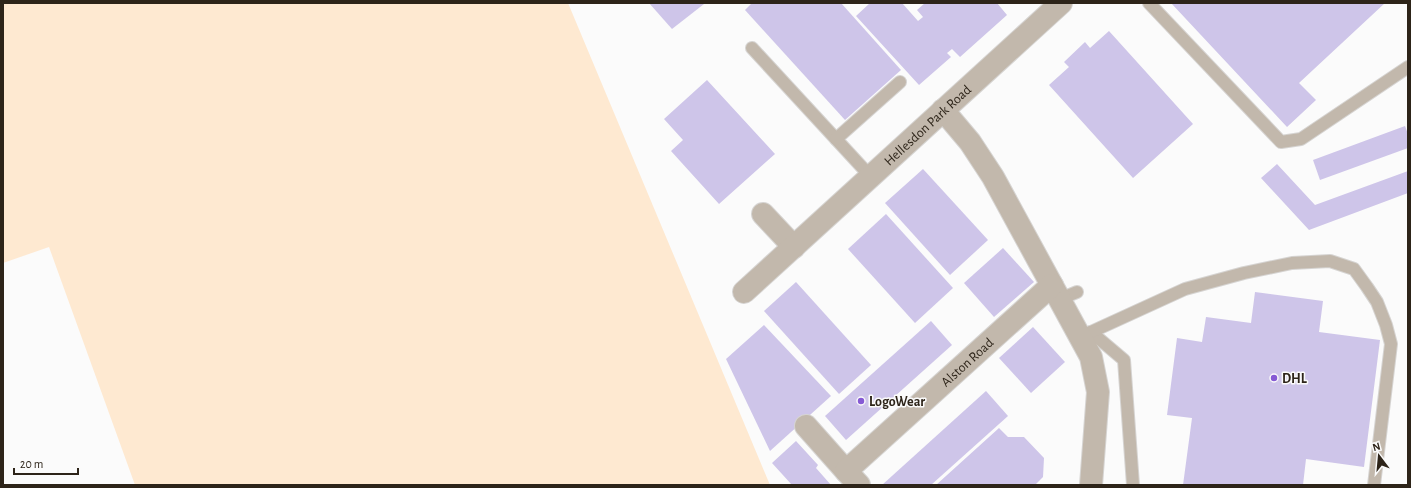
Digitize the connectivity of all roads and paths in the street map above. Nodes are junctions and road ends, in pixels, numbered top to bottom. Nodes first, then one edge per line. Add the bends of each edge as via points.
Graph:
1 (1061, 3) edge
2 (1149, 3) edge
3 (752, 48) dead end
4 (1408, 67) edge
5 (900, 82) dead end
6 (943, 110) junction
7 (836, 139) junction
8 (871, 177) junction
9 (764, 214) dead end
10 (794, 247) junction
11 (744, 292) dead end
12 (1063, 292) junction
13 (1086, 334) junction
14 (806, 426) dead end
15 (852, 478) edge
16 (1091, 485) edge
17 (1133, 485) edge
18 (1374, 485) edge

1 - 6 street, Hellesdon Park Road
2 - 4 lane via 1281,142 1301,139
3 - 7 lane
5 - 7 lane
6 - 8 street, Hellesdon Park Road
6 - 12 street via 970,142
7 - 8 lane
8 - 10 street, Hellesdon Park Road
9 - 10 street
10 - 11 street, Hellesdon Park Road
12 - 13 street
12 - 15 street, Alston Road
13 - 16 street via 1098,392
13 - 17 lane via 1124,360
13 - 18 lane via 1185,289 1244,273 1292,263 1330,261 1354,269 1377,302 1391,344
14 - 15 street, Alston Road

